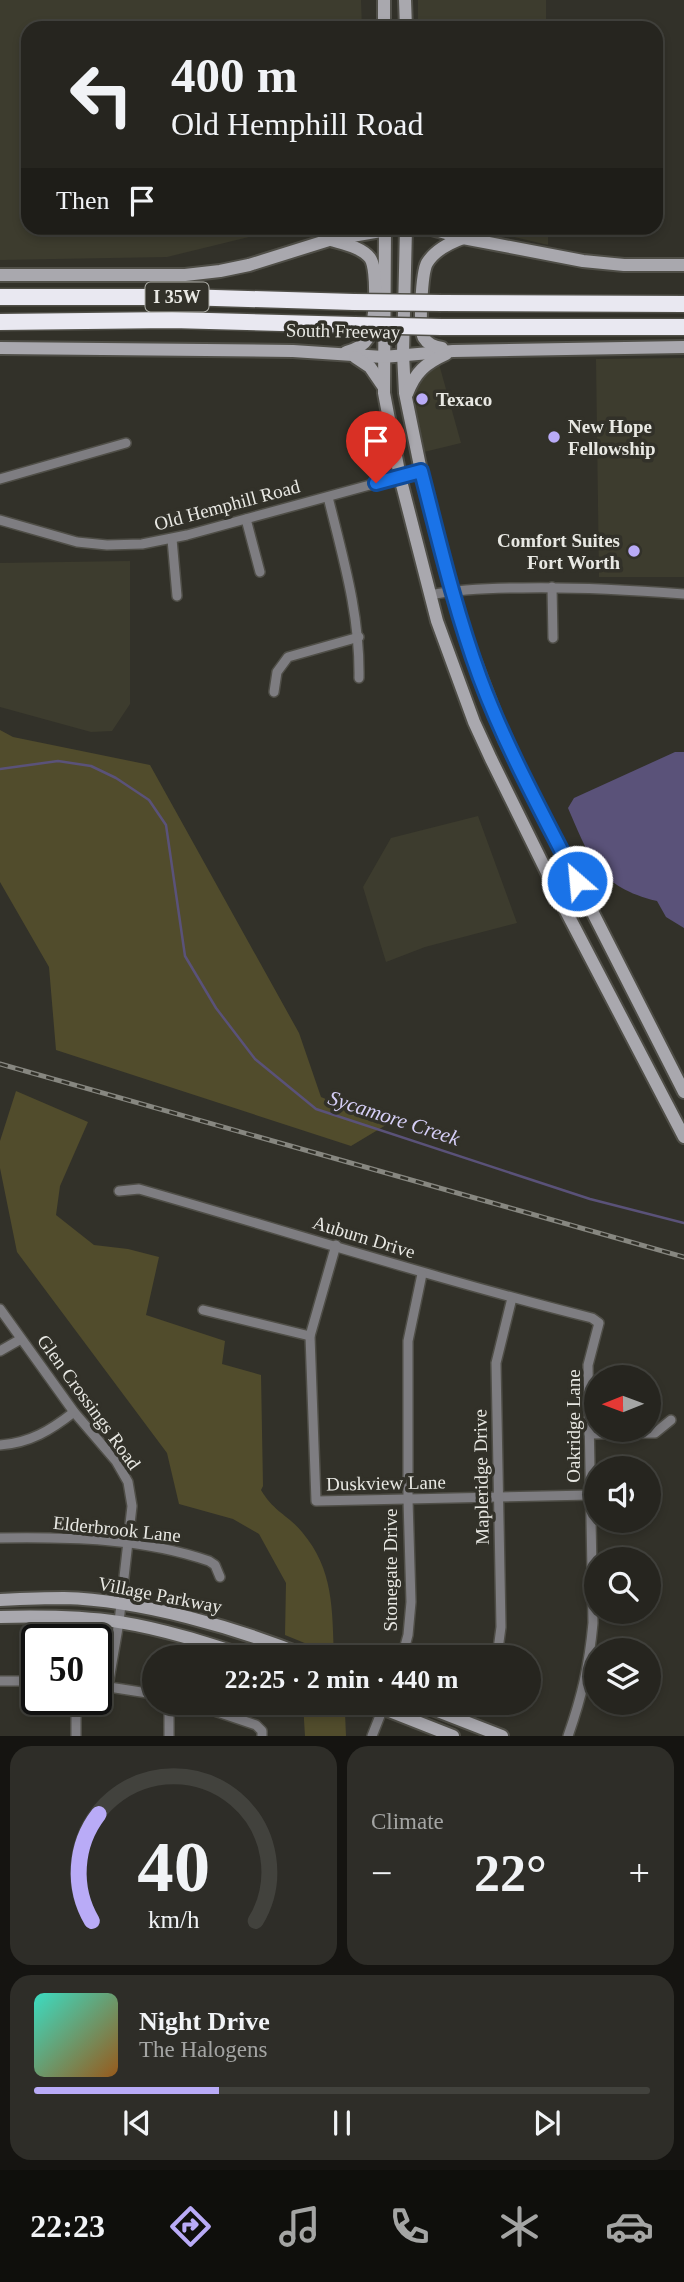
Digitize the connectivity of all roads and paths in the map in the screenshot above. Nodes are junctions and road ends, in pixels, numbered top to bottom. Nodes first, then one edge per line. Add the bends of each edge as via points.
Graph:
1 (384, 0) edge
2 (405, 0) edge
3 (384, 21) edge
4 (406, 21) edge
5 (346, 235) edge
6 (389, 235) edge
7 (406, 235) edge
8 (454, 235) edge
9 (463, 238) junction
10 (329, 240) junction
11 (684, 265) edge
12 (0, 275) edge
13 (0, 297) edge
14 (684, 304) edge
15 (0, 322) edge
16 (658, 327) junction
17 (684, 327) edge
18 (684, 334) edge
19 (684, 347) edge
20 (0, 348) edge
21 (453, 351) junction
22 (332, 354) junction
23 (403, 354) junction
24 (352, 356) junction
25 (383, 357) junction
26 (384, 388) junction
27 (406, 398) junction
28 (126, 443) dead end
29 (421, 471) junction
30 (400, 477) junction
31 (0, 479) edge
32 (328, 496) junction
33 (246, 519) junction
34 (0, 520) edge
35 (172, 539) junction
36 (260, 572) dead end
37 (552, 587) junction
38 (452, 591) junction
39 (684, 594) edge
40 (430, 595) junction
41 (177, 596) dead end
42 (359, 637) junction
43 (554, 638) dead end
44 (359, 678) dead end
45 (274, 692) dead end
46 (684, 1092) edge
47 (684, 1137) edge
48 (118, 1191) dead end
49 (335, 1245) junction
50 (422, 1273) junction
51 (512, 1298) junction
52 (0, 1309) edge
53 (203, 1310) dead end
54 (599, 1323) joint
55 (310, 1336) junction
56 (21, 1339) junction
57 (0, 1351) edge
58 (589, 1365) edge
59 (74, 1412) junction
60 (671, 1420) dead end
61 (662, 1427) edge
62 (0, 1445) edge
63 (584, 1495) edge
64 (498, 1498) junction
65 (408, 1500) junction
66 (591, 1533) edge
67 (0, 1538) edge
68 (128, 1543) junction
69 (220, 1577) dead end
70 (0, 1600) edge
71 (121, 1605) junction
72 (0, 1617) edge
73 (119, 1622) junction
74 (210, 1645) edge
75 (275, 1645) edge
76 (405, 1645) edge
77 (499, 1645) edge
78 (112, 1663) edge
79 (0, 1681) edge
80 (21, 1681) edge
81 (112, 1687) edge
82 (142, 1691) edge
83 (76, 1715) edge
84 (169, 1715) edge
85 (226, 1715) edge
86 (380, 1715) edge
87 (405, 1715) edge
88 (448, 1715) edge
89 (76, 1736) edge
90 (169, 1736) edge
91 (262, 1736) edge
92 (372, 1736) edge
93 (453, 1736) edge
94 (502, 1736) edge
95 (568, 1736) edge

1 - 3 main road
2 - 4 main road
5 - 10 main road
6 - 25 main road
7 - 23 main road
8 - 9 main road
9 - 11 main road via 583,261
9 - 21 main road via 434,255 426,264 422,283 422,334 435,347
10 - 12 main road via 249,265 197,273
10 - 22 main road via 367,255 376,278 368,340 354,350
13 - 14 highway, South Freeway / I 35W, bridge
15 - 16 highway, South Freeway / I 35W, bridge
16 - 17 highway, South Freeway / I 35W
16 - 18 highway
19 - 21 main road, South Freeway
20 - 22 main road, South Freeway
21 - 23 main road, South Freeway
21 - 27 main road via 421,368
22 - 24 main road, South Freeway
23 - 25 main road, South Freeway
23 - 27 main road
24 - 25 main road, South Freeway
24 - 26 main road via 370,367
25 - 26 main road
26 - 30 main road
27 - 29 main road
28 - 31 street
29 - 30 street, Old Hemphill Road
29 - 38 main road
30 - 32 street, Old Hemphill Road
30 - 40 main road
32 - 33 street, Old Hemphill Road
32 - 42 street
33 - 35 street, Old Hemphill Road
33 - 36 street
34 - 35 street, Old Hemphill Road via 93,544
35 - 41 street
37 - 38 street
37 - 39 street
37 - 43 street
38 - 40 street
38 - 46 main road via 505,740
40 - 47 main road via 448,654 491,759
42 - 44 street
42 - 45 street via 288,657 277,672
48 - 49 street, Auburn Drive via 139,1189
49 - 50 street, Auburn Drive
49 - 55 street, Duskview Lane
50 - 51 street, Auburn Drive
50 - 65 street, Stonegate Drive via 408,1342
51 - 54 street, Auburn Drive
51 - 64 street, Mapleridge Drive via 496,1363
52 - 56 street, Glen Crossings Road
53 - 55 street
54 - 58 street, Oakridge Lane
55 - 65 street, Duskview Lane via 316,1501
56 - 57 street
56 - 59 street, Glen Crossings Road
59 - 62 street via 42,1434
59 - 68 street, Glen Crossings Road via 128,1482 132,1506
60 - 61 street
63 - 64 street, Duskview Lane
64 - 65 street, Duskview Lane
64 - 77 street, Mapleridge Drive
65 - 76 street, Stonegate Drive via 411,1618
66 - 95 street, Oakridge Lane via 590,1659
67 - 68 street, Elderbrook Lane
68 - 69 street, Elderbrook Lane via 209,1561
68 - 71 street, Glen Crossings Road
70 - 71 main road, Village Parkway via 66,1598
71 - 73 street, Glen Crossings Road
71 - 75 main road, Village Parkway via 225,1627
72 - 73 main road, Village Parkway
73 - 74 main road, Village Parkway
73 - 78 street, Glen Crossings Road
79 - 80 street
81 - 82 street
83 - 89 street
84 - 90 street
85 - 91 street via 256,1725
86 - 92 street
87 - 93 main road
88 - 94 main road

